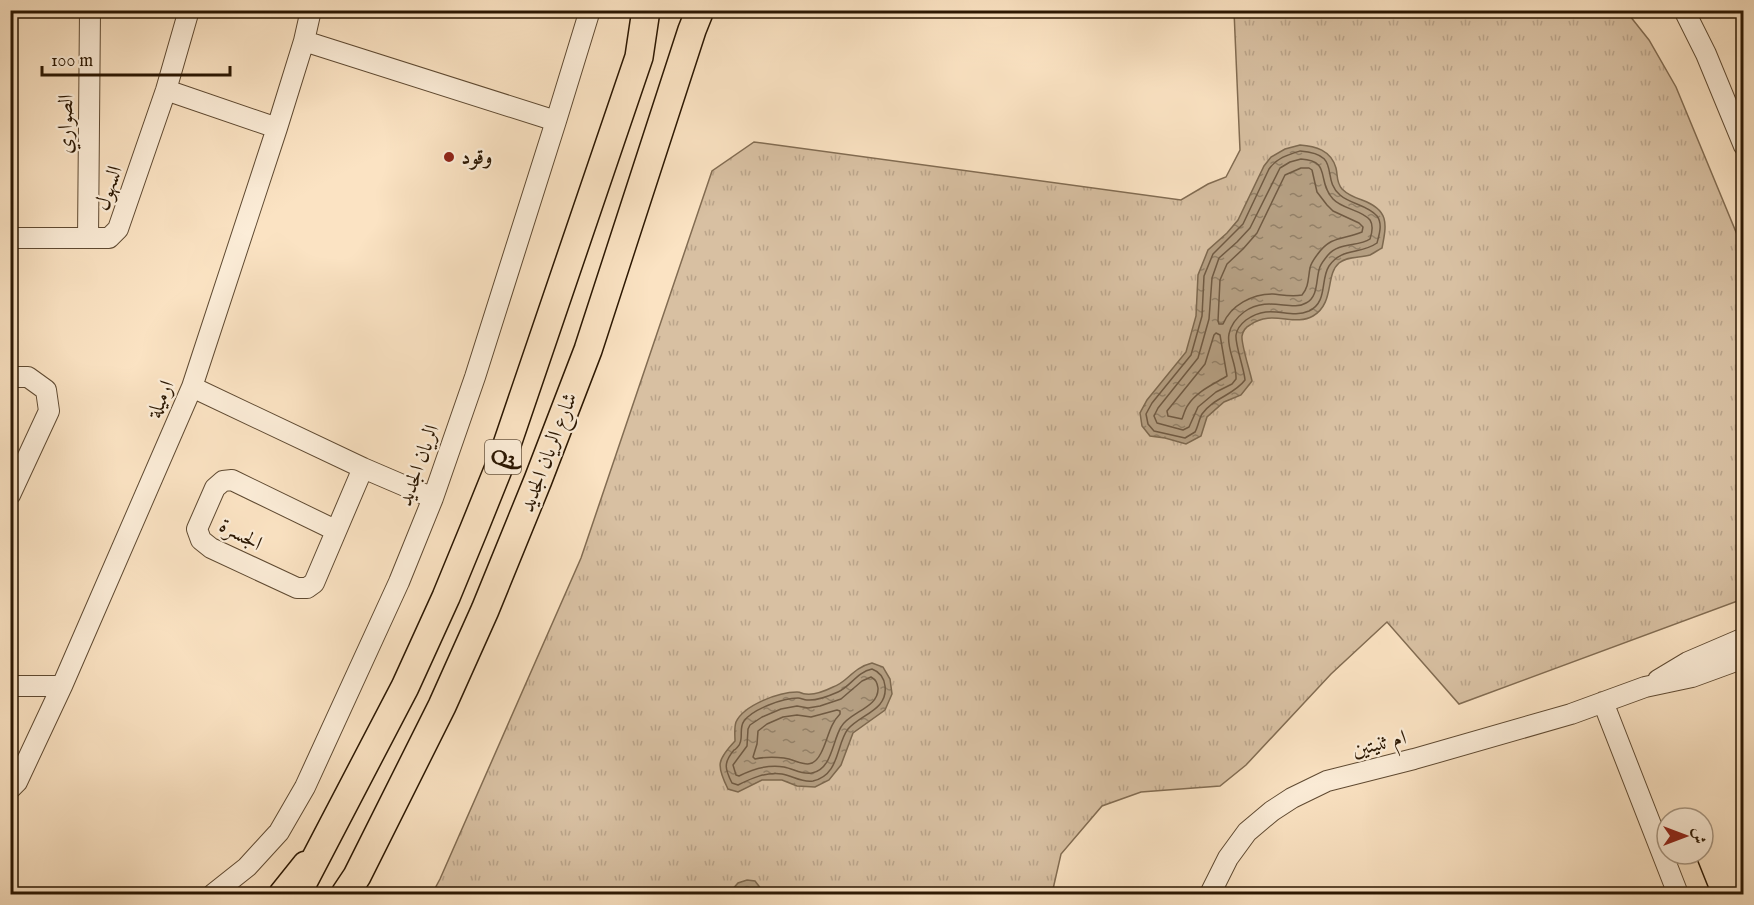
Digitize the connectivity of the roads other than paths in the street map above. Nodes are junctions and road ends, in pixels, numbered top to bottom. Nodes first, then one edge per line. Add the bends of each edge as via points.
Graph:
1 (90, 10) edge
2 (189, 10) edge
3 (311, 10) edge
4 (590, 10) edge
5 (646, 10) edge
6 (655, 10) edge
7 (1684, 10) edge
8 (696, 17) edge
9 (304, 41) junction
10 (639, 57) junction
11 (166, 90) junction
12 (556, 121) junction
13 (277, 128) junction
14 (1743, 146) edge
15 (10, 238) edge
16 (88, 238) junction
17 (10, 377) edge
18 (192, 387) junction
19 (363, 468) junction
20 (10, 495) edge
21 (433, 498) junction
22 (335, 530) junction
23 (1740, 649) edge
24 (10, 686) edge
25 (62, 686) junction
26 (1603, 702) junction
27 (10, 789) edge
28 (326, 840) junction
29 (351, 888) edge
30 (213, 894) edge
31 (281, 894) edge
32 (297, 894) edge
33 (1210, 894) edge
34 (1678, 894) edge

1 - 16 street, الصواري
2 - 11 street, السهول
3 - 9 street, ارميلة
4 - 12 street, الريان الجديد
5 - 10 highway
6 - 10 main road, شارع الريان الجديد / Q3
7 - 14 street
8 - 29 highway, شارع الريان الجديد / Q3 via 588,350 538,480 442,705
9 - 12 street
9 - 13 street, ارميلة
10 - 28 highway, شارع الريان الجديد / Q3 via 501,462 405,687
11 - 13 street
11 - 16 street, السهول via 118,229 109,238
12 - 21 street, الريان الجديد
13 - 18 street, ارميلة
15 - 16 street, السهول
17 - 20 street via 28,377 46,390 49,411
18 - 19 street
18 - 25 street, ارميلة
19 - 21 street
19 - 22 street, الجسرة
21 - 30 street, الريان الجديد via 305,787 279,832 247,867
22 - 22 street, الجسرة via 314,583 297,588 211,548 201,540 197,529 215,488 232,480
23 - 26 street, ام ثنيتين via 1715,659 1692,677 1645,687
24 - 25 street
25 - 27 street, ارميلة via 17,782
26 - 33 street, ام ثنيتين via 1327,781 1292,798 1247,832
26 - 34 street
28 - 31 main road, شارع الريان الجديد
28 - 32 highway, شارع الريان الجديد / Q3

